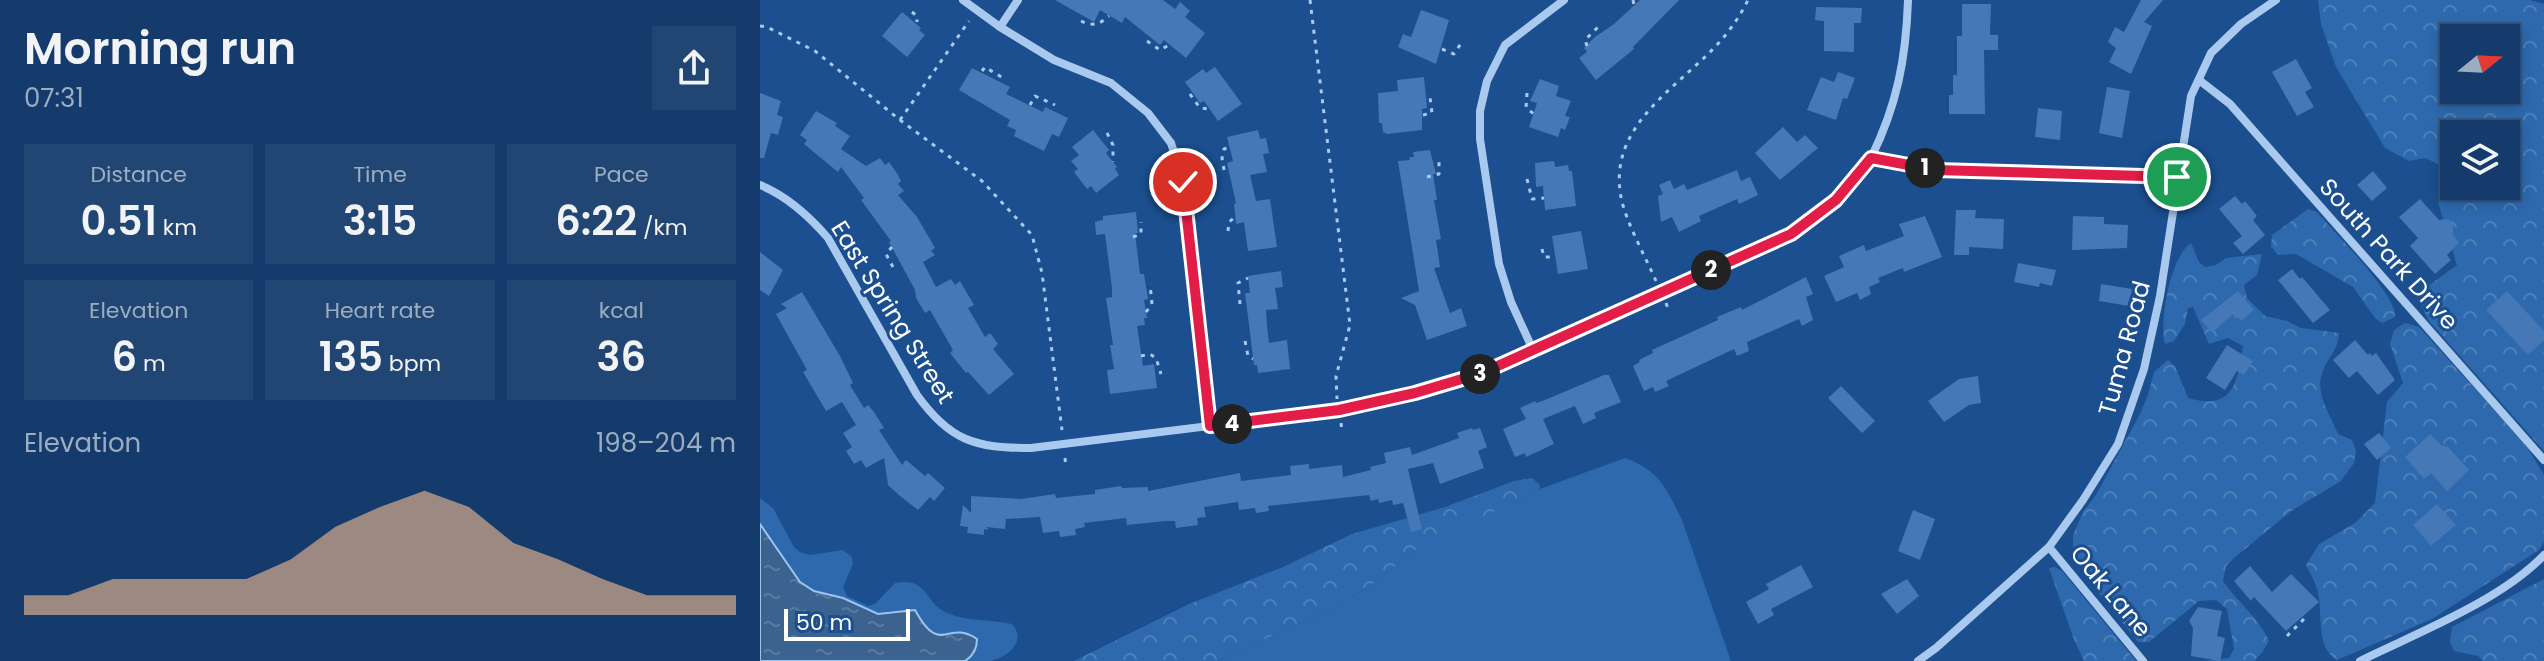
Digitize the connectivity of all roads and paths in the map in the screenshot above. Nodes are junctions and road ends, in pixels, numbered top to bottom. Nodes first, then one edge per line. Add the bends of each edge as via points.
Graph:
1 (963, 0) edge
2 (1018, 0) edge
3 (1310, 0) edge
4 (1564, 0) edge
5 (1748, 0) edge
6 (1908, 0) edge
7 (2276, 0) edge
8 (912, 12) dead end
9 (1109, 16) dead end
10 (969, 21) dead end
11 (1081, 21) dead end
12 (917, 22) dead end
13 (760, 26) edge
14 (1000, 27) junction
15 (1598, 27) dead end
16 (1147, 41) dead end
17 (1462, 42) dead end
18 (1169, 45) dead end
19 (1587, 46) dead end
20 (1442, 49) dead end
21 (982, 71) dead end
22 (1003, 78) dead end
23 (2199, 80) junction
24 (1527, 93) dead end
25 (1190, 94) dead end
26 (1430, 97) dead end
27 (1030, 105) dead end
28 (1055, 105) dead end
29 (1210, 109) dead end
30 (1534, 114) dead end
31 (1423, 115) dead end
32 (900, 120) junction
33 (1107, 133) dead end
34 (1230, 147) dead end
35 (1871, 158) junction
36 (1439, 160) dead end
37 (1113, 162) dead end
38 (1224, 170) dead end
39 (1427, 177) dead end
40 (2177, 177) junction
41 (1527, 179) dead end
42 (760, 185) edge
43 (1544, 198) dead end
44 (1235, 217) dead end
45 (1141, 222) dead end
46 (1228, 231) dead end
47 (1133, 237) dead end
48 (892, 247) dead end
49 (1542, 249) dead end
50 (1555, 257) dead end
51 (894, 269) dead end
52 (1248, 278) dead end
53 (1654, 278) dead end
54 (1150, 284) dead end
55 (1665, 301) dead end
56 (1240, 304) dead end
57 (1669, 311) dead end
58 (1146, 312) dead end
59 (1245, 341) dead end
60 (1533, 350) junction
61 (1141, 356) dead end
62 (1253, 359) dead end
63 (1161, 374) dead end
64 (1336, 397) dead end
65 (1341, 422) dead end
66 (1210, 426) junction
67 (1062, 432) dead end
68 (1342, 432) dead end
69 (1065, 458) dead end
70 (2544, 460) edge
71 (1066, 467) dead end
72 (2049, 547) junction
73 (2544, 555) edge
74 (2303, 617) dead end
75 (2287, 636) dead end
76 (1918, 661) edge
77 (2143, 661) edge
78 (2360, 661) edge

1 - 14 street
2 - 14 street
3 - 64 path via 1350,325 1336,376
4 - 60 street via 1505,45 1487,81 1480,111 1499,264
5 - 53 path via 1714,48 1646,111 1627,140 1619,168 1621,198
6 - 35 street, East Spring Street via 1899,88
7 - 23 street, Tuma Road via 2211,53
8 - 12 path
9 - 11 path via 1092,25
10 - 32 path
13 - 32 path via 815,51
14 - 66 street via 1054,60 1111,83 1148,113 1171,143 1183,182
15 - 19 path via 1585,40
16 - 18 path via 1160,50
17 - 20 path via 1454,54
21 - 22 path via 985,67
23 - 40 street, Tuma Road via 2191,96
23 - 70 street, South Park Drive via 2230,104
24 - 30 path via 1526,108
25 - 29 path via 1200,108
26 - 31 path via 1432,113
27 - 28 path via 1035,96
32 - 67 path via 982,181 1032,235 1042,273
33 - 37 path
34 - 38 path via 1222,155
35 - 40 street via 1936,170
35 - 60 street, East Spring Street via 1836,200 1791,234
36 - 39 path via 1439,174
40 - 72 street, Tuma Road via 2144,369 2118,444
41 - 43 path via 1532,199
42 - 66 street, East Spring Street via 810,218 828,238 917,395 954,435 998,448 1031,448
44 - 46 path
45 - 47 path via 1141,234
48 - 51 path via 886,254
49 - 50 path via 1544,257
52 - 56 path via 1238,283
54 - 58 path via 1152,304
55 - 57 path
59 - 62 path
60 - 66 street, East Spring Street via 1482,373 1393,399
61 - 63 path via 1156,358
65 - 68 path
69 - 71 path
72 - 76 street, Tuma Road
72 - 77 street, Oak Lane
73 - 78 street via 2490,595
74 - 75 path

